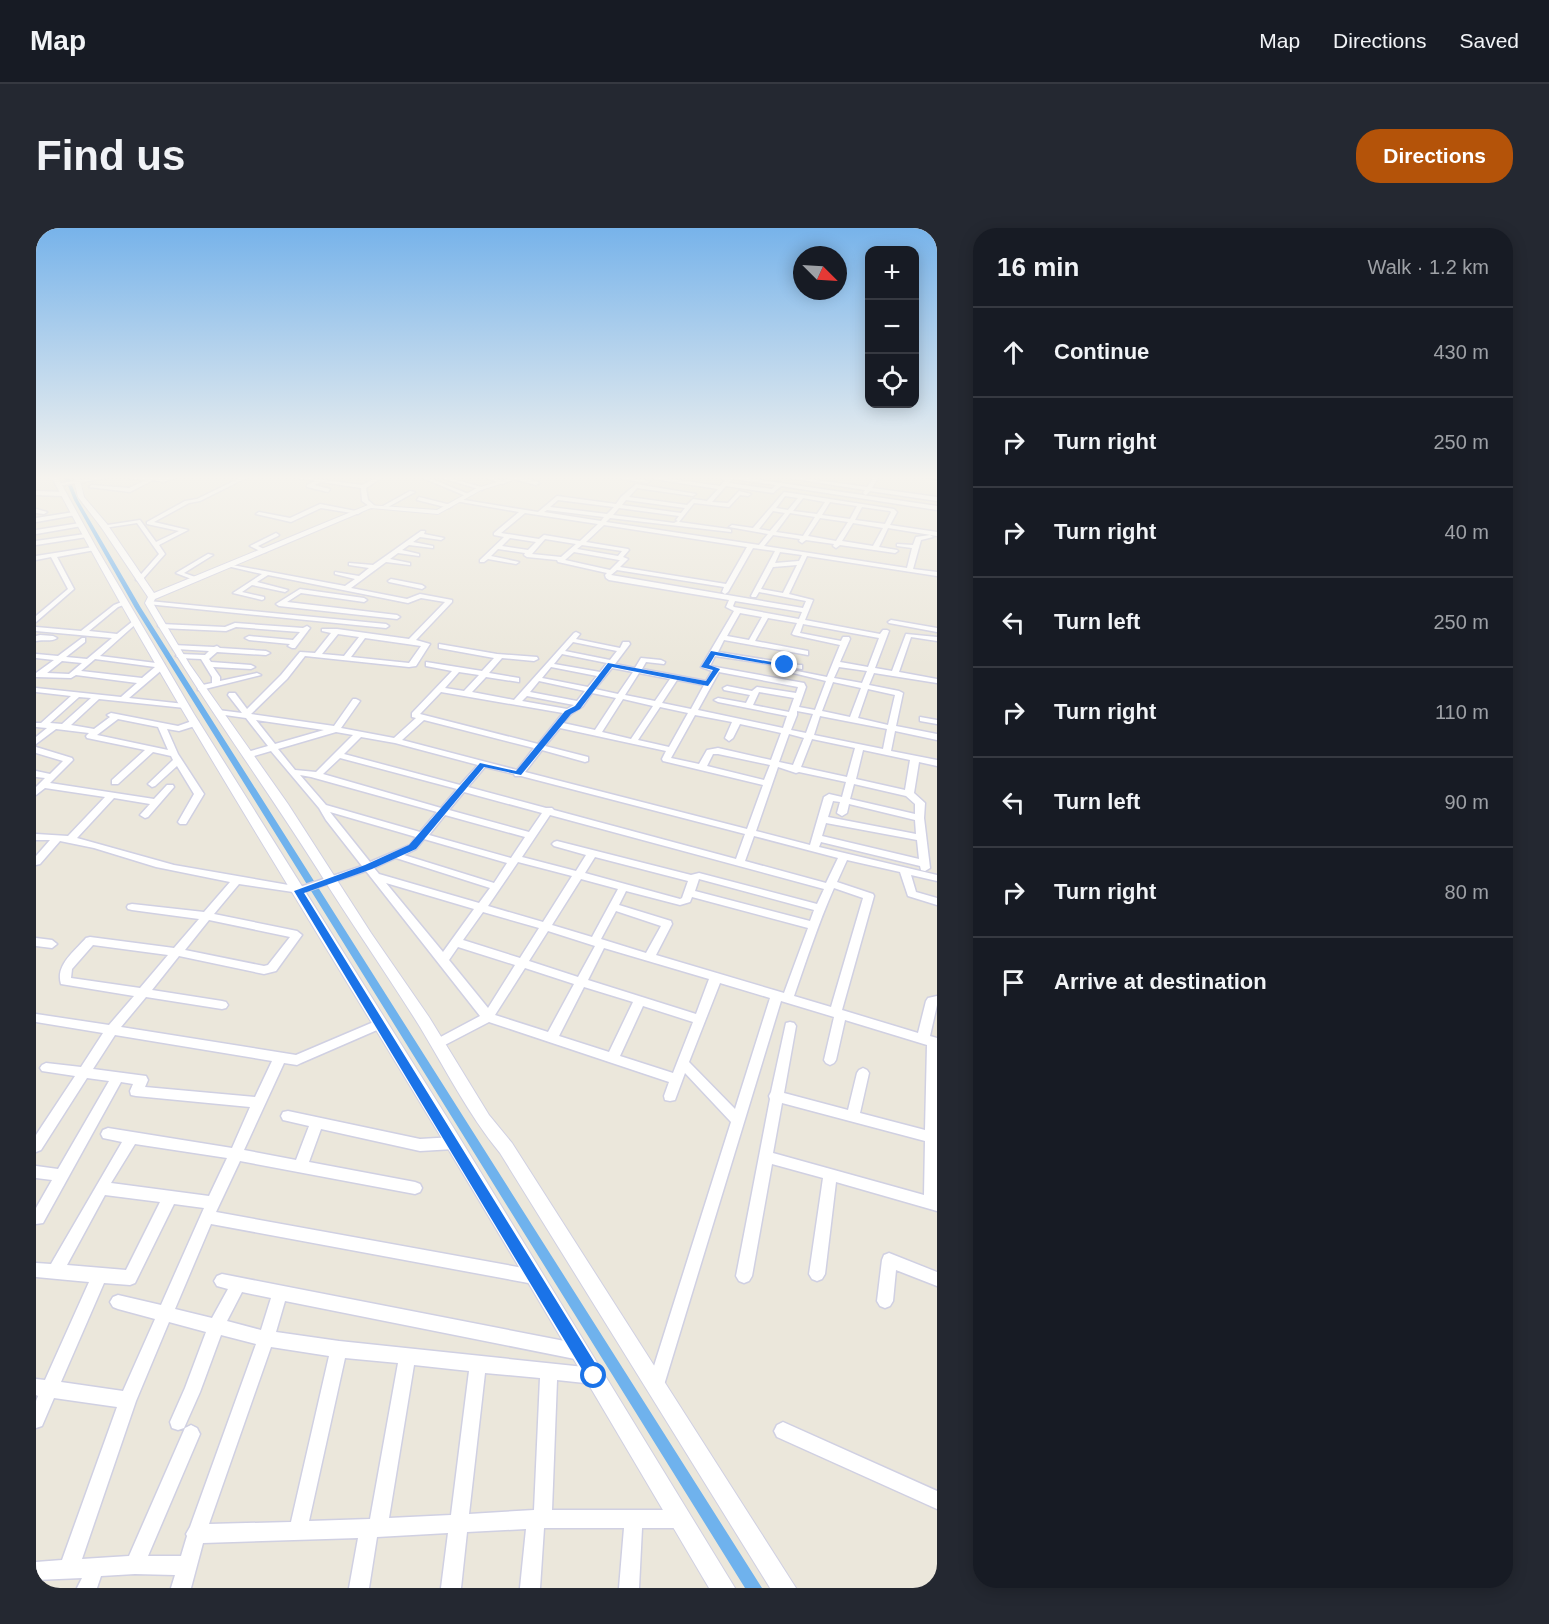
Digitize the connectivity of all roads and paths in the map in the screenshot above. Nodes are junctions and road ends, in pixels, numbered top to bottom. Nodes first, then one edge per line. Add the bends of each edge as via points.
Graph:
1 (58, 539) edge
2 (74, 539) edge
3 (77, 539) edge
4 (88, 539) edge
5 (113, 539) edge
6 (151, 539) edge
7 (166, 539) edge
8 (268, 539) edge
9 (292, 539) edge
10 (412, 539) edge
11 (505, 539) edge
12 (542, 539) edge
13 (561, 539) edge
14 (582, 539) edge
15 (714, 539) edge
16 (767, 539) edge
17 (803, 539) edge
18 (819, 539) edge
19 (840, 539) edge
20 (879, 539) edge
21 (918, 539) edge
22 (579, 542) junction
23 (407, 543) junction
24 (838, 543) junction
25 (36, 544) edge
26 (899, 544) dead end
27 (155, 545) junction
28 (752, 545) junction
29 (761, 546) junction
30 (860, 546) junction
31 (431, 547) dead end
32 (497, 547) junction
33 (916, 547) junction
34 (875, 548) junction
35 (779, 549) junction
36 (571, 550) junction
37 (264, 551) junction
38 (396, 551) junction
39 (792, 551) junction
40 (895, 551) dead end
41 (530, 552) junction
42 (806, 553) junction
43 (53, 555) junction
44 (210, 555) dead end
45 (417, 555) dead end
46 (855, 555) dead end
47 (38, 557) edge
48 (830, 557) junction
49 (619, 558) junction
50 (384, 560) junction
51 (561, 560) junction
52 (516, 562) dead end
53 (801, 563) junction
54 (351, 564) dead end
55 (408, 564) dead end
56 (229, 565) junction
57 (770, 565) junction
58 (374, 567) junction
59 (614, 570) junction
60 (910, 570) junction
61 (267, 573) junction
62 (337, 573) dead end
63 (937, 573) edge
64 (360, 578) junction
65 (196, 579) junction
66 (139, 580) junction
67 (391, 581) dead end
68 (252, 583) junction
69 (408, 585) junction
70 (648, 585) junction
71 (728, 586) junction
72 (422, 587) dead end
73 (276, 588) junction
74 (345, 589) junction
75 (285, 590) dead end
76 (757, 590) junction
77 (642, 592) dead end
78 (785, 595) junction
79 (338, 596) junction
80 (722, 597) junction
81 (392, 598) junction
82 (733, 599) junction
83 (364, 600) dead end
84 (149, 602) junction
85 (751, 602) junction
86 (281, 603) junction
87 (325, 608) junction
88 (738, 610) junction
89 (130, 611) junction
90 (806, 611) junction
91 (265, 615) junction
92 (766, 615) junction
93 (397, 617) dead end
94 (315, 619) junction
95 (36, 620) edge
96 (801, 622) junction
97 (891, 622) dead end
98 (161, 626) junction
99 (386, 626) dead end
100 (36, 629) edge
101 (305, 630) junction
102 (324, 630) dead end
103 (848, 630) junction
104 (937, 630) edge
105 (61, 631) junction
106 (337, 631) junction
107 (364, 635) junction
108 (118, 636) junction
109 (82, 637) junction
110 (722, 637) junction
111 (883, 637) junction
112 (53, 638) junction
113 (249, 638) dead end
114 (812, 638) junction
115 (36, 639) edge
116 (937, 639) edge
117 (411, 641) junction
118 (111, 643) junction
119 (751, 643) junction
120 (844, 644) junction
121 (442, 646) dead end
122 (217, 648) junction
123 (902, 649) junction
124 (36, 651) edge
125 (178, 651) junction
126 (561, 652) junction
127 (713, 653) junction
128 (805, 653) junction
129 (317, 655) junction
130 (36, 656) edge
131 (499, 657) junction
132 (60, 658) junction
133 (346, 658) junction
134 (92, 659) junction
135 (534, 659) dead end
136 (207, 661) junction
137 (661, 662) dead end
138 (429, 664) dead end
139 (611, 664) junction
140 (836, 664) junction
141 (550, 665) junction
142 (161, 666) junction
143 (251, 667) junction
144 (458, 669) junction
145 (717, 669) junction
146 (639, 670) junction
147 (798, 670) junction
148 (872, 670) junction
149 (75, 673) junction
150 (483, 674) junction
151 (895, 674) junction
152 (38, 675) edge
153 (257, 675) dead end
154 (602, 675) junction
155 (243, 677) junction
156 (675, 677) junction
157 (538, 679) junction
158 (830, 679) junction
159 (516, 680) dead end
160 (144, 681) junction
161 (937, 681) edge
162 (791, 683) junction
163 (708, 684) junction
164 (208, 686) junction
165 (865, 686) junction
166 (727, 688) dead end
167 (440, 689) junction
168 (591, 689) junction
169 (38, 692) edge
170 (525, 693) junction
171 (753, 693) junction
172 (78, 694) junction
173 (466, 694) junction
174 (232, 695) dead end
175 (622, 696) junction
176 (798, 696) junction
177 (97, 697) junction
178 (123, 699) junction
179 (718, 700) dead end
180 (356, 702) dead end
181 (517, 702) junction
182 (580, 704) junction
183 (658, 704) junction
184 (185, 706) junction
185 (748, 706) junction
186 (693, 711) junction
187 (794, 711) junction
188 (218, 712) junction
189 (568, 712) junction
190 (816, 712) junction
191 (248, 715) junction
192 (421, 718) junction
193 (923, 719) dead end
194 (853, 720) junction
195 (737, 721) junction
196 (937, 722) edge
197 (195, 723) junction
198 (39, 725) edge
199 (161, 725) junction
200 (559, 725) junction
201 (59, 727) junction
202 (893, 728) junction
203 (336, 729) junction
204 (787, 731) junction
205 (95, 732) junction
206 (360, 734) junction
207 (597, 734) junction
208 (808, 736) junction
209 (937, 737) edge
210 (729, 738) dead end
211 (36, 741) edge
212 (396, 741) junction
213 (633, 742) junction
214 (273, 747) junction
215 (541, 747) junction
216 (860, 747) junction
217 (152, 749) junction
218 (36, 750) edge
219 (671, 750) junction
220 (887, 752) junction
221 (247, 755) junction
222 (339, 755) junction
223 (176, 757) junction
224 (915, 758) junction
225 (585, 759) dead end
226 (937, 763) edge
227 (774, 764) junction
228 (483, 765) junction
229 (702, 768) junction
230 (796, 770) junction
231 (293, 772) junction
232 (36, 774) edge
233 (518, 774) junction
234 (317, 776) junction
235 (52, 777) junction
236 (115, 782) dead end
237 (849, 782) junction
238 (767, 783) junction
239 (152, 784) dead end
240 (170, 787) dead end
241 (40, 788) edge
242 (464, 788) junction
243 (909, 794) junction
244 (111, 796) junction
245 (844, 800) junction
246 (157, 802) junction
247 (323, 807) junction
248 (549, 810) junction
249 (444, 811) junction
250 (842, 813) dead end
251 (145, 815) dead end
252 (919, 818) junction
253 (822, 819) junction
254 (183, 822) dead end
255 (748, 832) junction
256 (424, 835) junction
257 (531, 836) junction
258 (36, 837) edge
259 (58, 837) junction
260 (70, 838) junction
261 (817, 838) junction
262 (922, 838) junction
263 (558, 844) dead end
264 (814, 849) junction
265 (593, 852) junction
266 (398, 856) junction
267 (844, 856) junction
268 (515, 860) junction
269 (36, 862) edge
270 (740, 862) junction
271 (925, 864) junction
272 (904, 870) junction
273 (372, 871) junction
274 (578, 873) junction
275 (925, 875) junction
276 (937, 878) edge
277 (694, 879) junction
278 (237, 880) junction
279 (326, 881) junction
280 (830, 885) junction
281 (624, 886) junction
282 (496, 887) junction
283 (302, 889) junction
284 (690, 893) junction
285 (937, 902) edge
286 (132, 907) dead end
287 (613, 907) junction
288 (481, 908) junction
289 (820, 908) junction
290 (207, 916) junction
291 (815, 926) junction
292 (546, 927) junction
293 (36, 942) edge
294 (456, 942) junction
295 (598, 943) junction
296 (52, 944) dead end
297 (177, 952) junction
298 (649, 958) junction
299 (443, 960) junction
300 (522, 964) junction
301 (716, 977) junction
302 (581, 982) junction
303 (143, 992) junction
304 (783, 996) junction
305 (937, 1000) edge
306 (639, 1001) junction
307 (222, 1005) dead end
308 (839, 1013) junction
309 (488, 1017) junction
310 (36, 1018) edge
311 (699, 1019) junction
312 (380, 1024) junction
313 (790, 1026) dead end
314 (111, 1031) junction
315 (551, 1040) junction
316 (931, 1041) edge
317 (437, 1044) junction
318 (280, 1057) junction
319 (612, 1059) junction
320 (830, 1060) dead end
321 (682, 1062) junction
322 (46, 1068) dead end
323 (85, 1071) junction
324 (863, 1073) dead end
325 (117, 1077) junction
326 (935, 1078) edge
327 (676, 1079) junction
328 (670, 1096) dead end
329 (775, 1096) junction
330 (259, 1104) junction
331 (288, 1116) dead end
332 (853, 1117) junction
333 (738, 1121) junction
334 (317, 1122) junction
335 (108, 1134) dead end
336 (131, 1138) junction
337 (934, 1139) edge
338 (454, 1143) junction
339 (36, 1146) edge
340 (235, 1154) junction
341 (765, 1156) junction
342 (300, 1167) junction
343 (36, 1172) edge
344 (830, 1175) junction
345 (62, 1176) junction
346 (101, 1188) junction
347 (415, 1188) dead end
348 (170, 1197) junction
349 (934, 1204) edge
350 (210, 1210) junction
351 (38, 1218) dead end
352 (36, 1270) edge
353 (55, 1272) junction
354 (817, 1274) dead end
355 (100, 1275) junction
356 (744, 1276) dead end
357 (534, 1277) junction
358 (937, 1279) edge
359 (222, 1281) dead end
360 (238, 1285) junction
361 (280, 1293) junction
362 (885, 1301) dead end
363 (118, 1302) dead end
364 (166, 1312) junction
365 (216, 1326) junction
366 (267, 1339) junction
367 (339, 1349) junction
368 (580, 1352) junction
369 (408, 1356) junction
370 (478, 1364) junction
371 (549, 1371) junction
372 (594, 1376) junction
373 (656, 1385) junction
374 (43, 1388) edge
375 (128, 1400) junction
376 (36, 1420) edge
377 (783, 1431) dead end
378 (937, 1500) edge
379 (540, 1519) junction
380 (634, 1519) junction
381 (681, 1519) junction
382 (460, 1522) junction
383 (373, 1528) junction
384 (298, 1529) junction
385 (195, 1534) junction
386 (135, 1565) junction
387 (187, 1566) junction
388 (96, 1567) junction
389 (69, 1568) junction
390 (36, 1571) edge
391 (87, 1588) edge
392 (181, 1588) edge
393 (359, 1588) edge
394 (451, 1588) edge
395 (530, 1588) edge
396 (629, 1588) edge
397 (723, 1588) edge
398 (784, 1588) edge

1 - 25 street
2 - 47 street
3 - 43 street
4 - 89 street
5 - 66 street
6 - 27 street
7 - 27 street
8 - 37 street via 253,546
9 - 37 street
10 - 23 street
11 - 32 street
12 - 41 street
13 - 22 street
14 - 22 street
15 - 28 street
16 - 29 street
17 - 39 street
18 - 24 street
19 - 24 street
20 - 34 street
21 - 33 street
22 - 36 street
22 - 49 street via 626,550
23 - 31 street
23 - 38 street
24 - 30 street
24 - 48 street
25 - 47 street
26 - 33 street
27 - 66 street via 162,554
28 - 29 street
28 - 71 street
29 - 35 street
30 - 34 street
30 - 46 street
32 - 41 street
32 - 52 street via 484,559
33 - 60 street
34 - 40 street
35 - 39 street
35 - 57 street
36 - 49 street
36 - 51 street
37 - 56 street
38 - 45 street
38 - 50 street
39 - 42 street
41 - 51 street via 527,555
42 - 48 street
42 - 53 street
43 - 47 street
43 - 95 street via 71,589
44 - 65 street via 179,573
48 - 60 street
49 - 59 street via 625,559
50 - 55 street
50 - 58 street
51 - 59 street
53 - 57 street
53 - 78 street
54 - 58 street
56 - 61 street
56 - 65 street
57 - 76 street
58 - 64 street
59 - 70 street via 608,577
59 - 71 street
60 - 63 street
61 - 68 street
61 - 74 street
62 - 64 street
64 - 74 street
65 - 84 street
66 - 84 street
67 - 69 street
68 - 73 street
68 - 73 street via 236,593 259,600
69 - 72 street
69 - 81 street
70 - 77 street
70 - 80 street
71 - 80 street
73 - 75 street
74 - 81 street
76 - 78 street
76 - 85 street
78 - 90 street via 810,600
79 - 83 street
79 - 86 street via 300,591
79 - 87 street
80 - 82 street
81 - 117 street via 410,602 423,597 450,602
82 - 85 street
82 - 88 street via 729,607
84 - 89 street
84 - 91 street
84 - 98 street
85 - 90 street
86 - 87 street
86 - 91 street
87 - 93 street
87 - 94 street
88 - 92 street
88 - 110 street
89 - 108 street
89 - 109 street via 116,606
89 - 142 street
90 - 96 street
91 - 94 street
92 - 96 street
92 - 119 street
94 - 99 street
94 - 101 street
96 - 103 street
96 - 114 street via 796,634
97 - 104 street
98 - 101 street via 226,629 235,624
98 - 125 street
100 - 105 street
101 - 113 street via 294,644
102 - 106 street
103 - 111 street
103 - 120 street
105 - 109 street
105 - 112 street
106 - 107 street
106 - 129 street
107 - 117 street
107 - 133 street
108 - 109 street
108 - 118 street
109 - 112 street
109 - 118 street
109 - 132 street
110 - 119 street
110 - 127 street
111 - 123 street
111 - 148 street
112 - 115 street
112 - 124 street
114 - 120 street
114 - 128 street
116 - 123 street via 908,635
117 - 133 street via 426,644 411,665
118 - 134 street
119 - 128 street
120 - 140 street
121 - 131 street
122 - 125 street
122 - 136 street
122 - 143 street via 266,652
123 - 151 street
125 - 136 street
125 - 164 street
126 - 139 street
126 - 139 street via 574,637 624,646
126 - 141 street
127 - 145 street via 705,667
127 - 147 street
128 - 147 street
129 - 133 street
129 - 191 street via 301,655
130 - 132 street
131 - 135 street
131 - 150 street
132 - 134 street
132 - 152 street
134 - 142 street
134 - 149 street
136 - 143 street
136 - 164 street via 216,677
137 - 146 street via 644,660
138 - 144 street
139 - 146 street
139 - 154 street
140 - 148 street
140 - 158 street
141 - 154 street
141 - 157 street
142 - 160 street
142 - 184 street
143 - 155 street
144 - 150 street
144 - 167 street
145 - 162 street
145 - 163 street
146 - 156 street
146 - 175 street
147 - 158 street
147 - 162 street
148 - 151 street
148 - 165 street
149 - 152 street via 66,677
149 - 160 street
150 - 159 street
150 - 173 street
151 - 161 street
153 - 155 street
154 - 168 street
155 - 164 street
156 - 163 street
156 - 183 street
157 - 168 street
157 - 170 street
158 - 165 street
158 - 190 street
160 - 178 street
162 - 176 street via 802,686
163 - 186 street
164 - 188 street
165 - 194 street
165 - 202 street via 899,693
166 - 171 street
167 - 173 street
167 - 192 street via 416,714
168 - 175 street
168 - 182 street
169 - 172 street
170 - 181 street
170 - 182 street
171 - 176 street via 759,689
171 - 185 street
172 - 177 street
172 - 198 street
173 - 181 street
174 - 191 street
175 - 183 street
175 - 207 street
176 - 187 street
177 - 178 street
177 - 201 street
178 - 184 street
179 - 185 street
180 - 203 street
181 - 189 street
182 - 189 street
183 - 186 street
183 - 213 street
184 - 197 street
185 - 187 street
186 - 195 street
186 - 219 street
187 - 190 street
187 - 204 street
188 - 191 street
188 - 221 street
189 - 200 street
190 - 194 street
190 - 208 street
191 - 203 street
191 - 214 street
192 - 212 street
192 - 215 street
193 - 196 street
194 - 202 street
195 - 204 street
195 - 210 street
197 - 199 street via 179,729
197 - 283 street
198 - 201 street
199 - 205 street via 111,715
199 - 223 street
200 - 207 street
200 - 215 street
201 - 205 street
201 - 211 street
202 - 209 street
202 - 220 street
203 - 206 street
203 - 214 street
204 - 208 street
204 - 227 street
205 - 217 street via 90,736
206 - 212 street
206 - 222 street
207 - 213 street
208 - 216 street
208 - 230 street
212 - 228 street
213 - 219 street
214 - 221 street
214 - 231 street
215 - 225 street
215 - 233 street
216 - 220 street
216 - 237 street
217 - 223 street
217 - 236 street
218 - 235 street via 69,760
219 - 229 street via 667,760
220 - 224 street
221 - 279 street via 282,804
222 - 234 street
222 - 242 street
223 - 239 street
223 - 254 street via 199,794
224 - 226 street
224 - 243 street
227 - 229 street via 714,750
227 - 230 street
227 - 238 street
228 - 233 street
228 - 242 street
229 - 238 street
230 - 237 street
231 - 234 street
231 - 247 street
232 - 235 street
233 - 255 street
234 - 249 street
235 - 241 street
237 - 243 street
237 - 245 street
238 - 255 street
240 - 246 street
241 - 244 street
242 - 248 street
242 - 249 street
243 - 252 street via 920,803
244 - 246 street
244 - 260 street
245 - 250 street
245 - 252 street
245 - 253 street via 829,797
246 - 251 street
247 - 256 street
247 - 273 street
248 - 257 street
248 - 270 street
249 - 256 street
249 - 257 street
252 - 262 street
253 - 261 street
253 - 262 street
255 - 264 street
255 - 270 street
256 - 266 street
256 - 268 street
257 - 268 street
258 - 259 street
259 - 260 street
259 - 269 street
260 - 278 street via 155,864
261 - 264 street
261 - 271 street
262 - 271 street
263 - 265 street
264 - 267 street
265 - 274 street
265 - 277 street
266 - 273 street
266 - 282 street
267 - 272 street
267 - 280 street
268 - 274 street
268 - 282 street
270 - 280 street
271 - 275 street
272 - 275 street
272 - 285 street via 912,894
273 - 279 street
273 - 288 street
273 - 299 street
274 - 281 street
274 - 292 street
275 - 276 street
277 - 284 street
277 - 289 street via 699,876
278 - 283 street
278 - 290 street
279 - 283 street
279 - 317 street
280 - 289 street
280 - 308 street via 869,896
281 - 284 street via 682,902
281 - 287 street
282 - 288 street
283 - 312 street
284 - 291 street
286 - 290 street
287 - 295 street
287 - 298 street via 667,924
288 - 292 street
288 - 294 street
289 - 291 street
290 - 297 street
290 - 297 street via 297,935 272,968 264,970
291 - 304 street
292 - 295 street
292 - 300 street
293 - 296 street
294 - 299 street
294 - 300 street
295 - 298 street
295 - 302 street
297 - 303 street
297 - 303 street via 90,941 66,968 65,981
298 - 301 street
299 - 309 street
300 - 302 street
300 - 309 street
301 - 304 street
301 - 311 street
302 - 306 street
302 - 315 street
303 - 307 street
303 - 314 street
304 - 308 street
304 - 333 street
305 - 316 street via 932,1001
306 - 311 street
306 - 319 street
308 - 316 street
308 - 320 street
309 - 315 street
309 - 317 street
310 - 314 street
311 - 321 street
312 - 318 street via 297,1060
312 - 338 street
313 - 329 street
314 - 318 street
314 - 323 street
315 - 319 street
316 - 326 street
317 - 373 street
318 - 330 street
319 - 327 street
321 - 327 street
321 - 333 street
322 - 323 street
323 - 325 street
323 - 339 street
324 - 332 street
325 - 330 street via 142,1080 136,1091
325 - 345 street
326 - 337 street
327 - 328 street
329 - 332 street
329 - 341 street
330 - 340 street
331 - 334 street
332 - 337 street
333 - 373 street
334 - 338 street via 420,1145
334 - 342 street
335 - 336 street
336 - 340 street
336 - 346 street
337 - 349 street
338 - 357 street
340 - 342 street
340 - 350 street
341 - 344 street
341 - 356 street
342 - 347 street
343 - 345 street
344 - 349 street
344 - 354 street
345 - 351 street
346 - 348 street
346 - 353 street
348 - 350 street
348 - 355 street via 130,1278
350 - 357 street
350 - 364 street
352 - 353 street
353 - 355 street
355 - 374 street
357 - 368 street
358 - 362 street via 889,1260
359 - 360 street
360 - 361 street
360 - 365 street
361 - 366 street
361 - 368 street
363 - 364 street
364 - 365 street
364 - 375 street
365 - 366 street
365 - 386 street via 192,1392 185,1428
366 - 367 street
366 - 385 street
367 - 369 street
367 - 384 street
368 - 372 street
369 - 370 street
369 - 383 street
370 - 371 street
370 - 382 street
371 - 372 street
371 - 379 street
372 - 381 street
373 - 398 street
374 - 375 street
374 - 376 street
375 - 389 street
377 - 378 street
379 - 380 street
379 - 382 street
379 - 395 street
380 - 381 street
380 - 396 street
381 - 397 street
382 - 383 street
382 - 394 street
383 - 384 street
383 - 393 street
384 - 385 street
385 - 387 street
386 - 387 street
386 - 388 street
387 - 392 street
388 - 389 street
388 - 391 street
389 - 390 street

